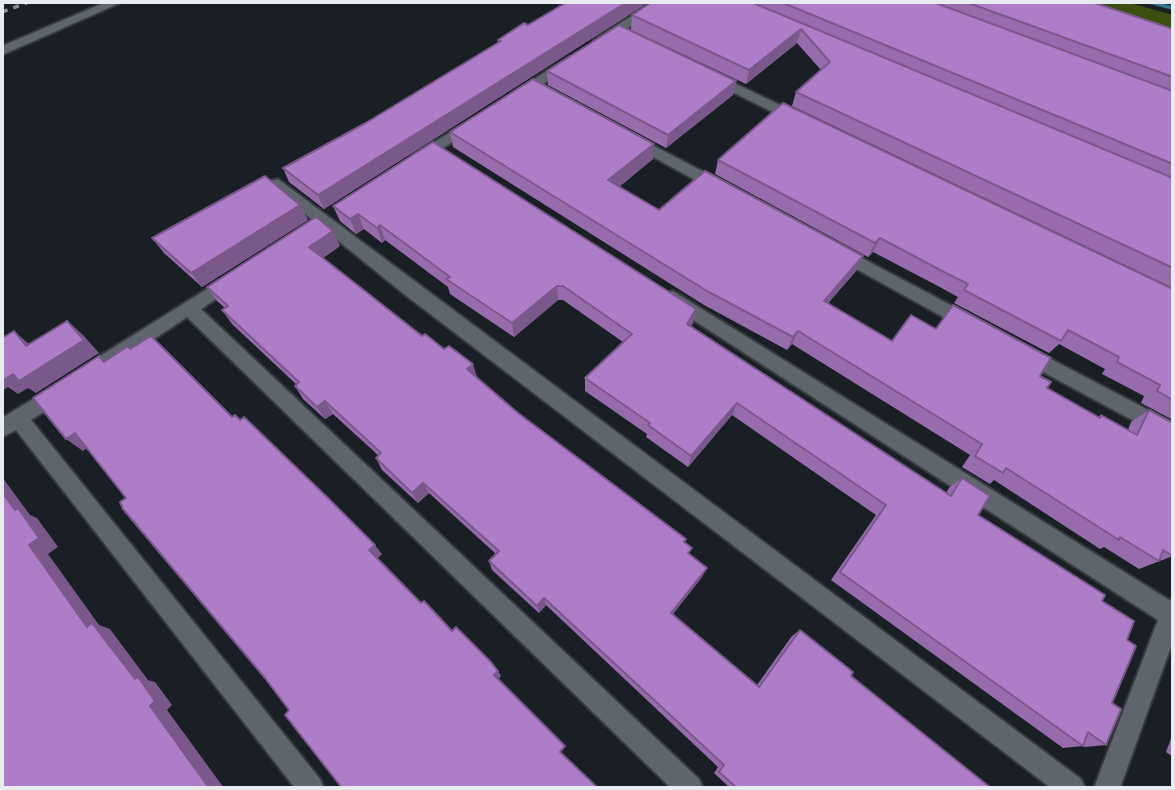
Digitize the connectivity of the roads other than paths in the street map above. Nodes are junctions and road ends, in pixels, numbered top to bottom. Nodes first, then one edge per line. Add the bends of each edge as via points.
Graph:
1 (116, 2) edge
2 (661, 2) edge
3 (2, 51) edge
4 (702, 72) edge
5 (532, 84) junction
6 (556, 97) edge
7 (814, 126) edge
8 (615, 130) edge
9 (436, 146) junction
10 (460, 161) edge
11 (402, 169) edge
12 (278, 184) edge
13 (732, 194) edge
14 (829, 247) edge
15 (245, 272) edge
16 (658, 289) edge
17 (189, 308) junction
18 (989, 333) edge
19 (1013, 346) edge
20 (98, 366) edge
21 (75, 381) edge
22 (10, 423) edge
23 (1173, 433) edge
24 (1172, 613) edge
25 (311, 788) edge
26 (690, 788) edge
27 (1072, 788) edge
28 (1107, 788) edge

1 - 3 street
2 - 5 street via 622,33
4 - 7 street
5 - 6 street
5 - 9 street
8 - 13 street
9 - 10 street
9 - 11 street
12 - 27 street
14 - 18 street
15 - 17 street
16 - 24 street
17 - 20 street
17 - 26 street
19 - 23 street
21 - 22 street
22 - 25 street
24 - 28 street

